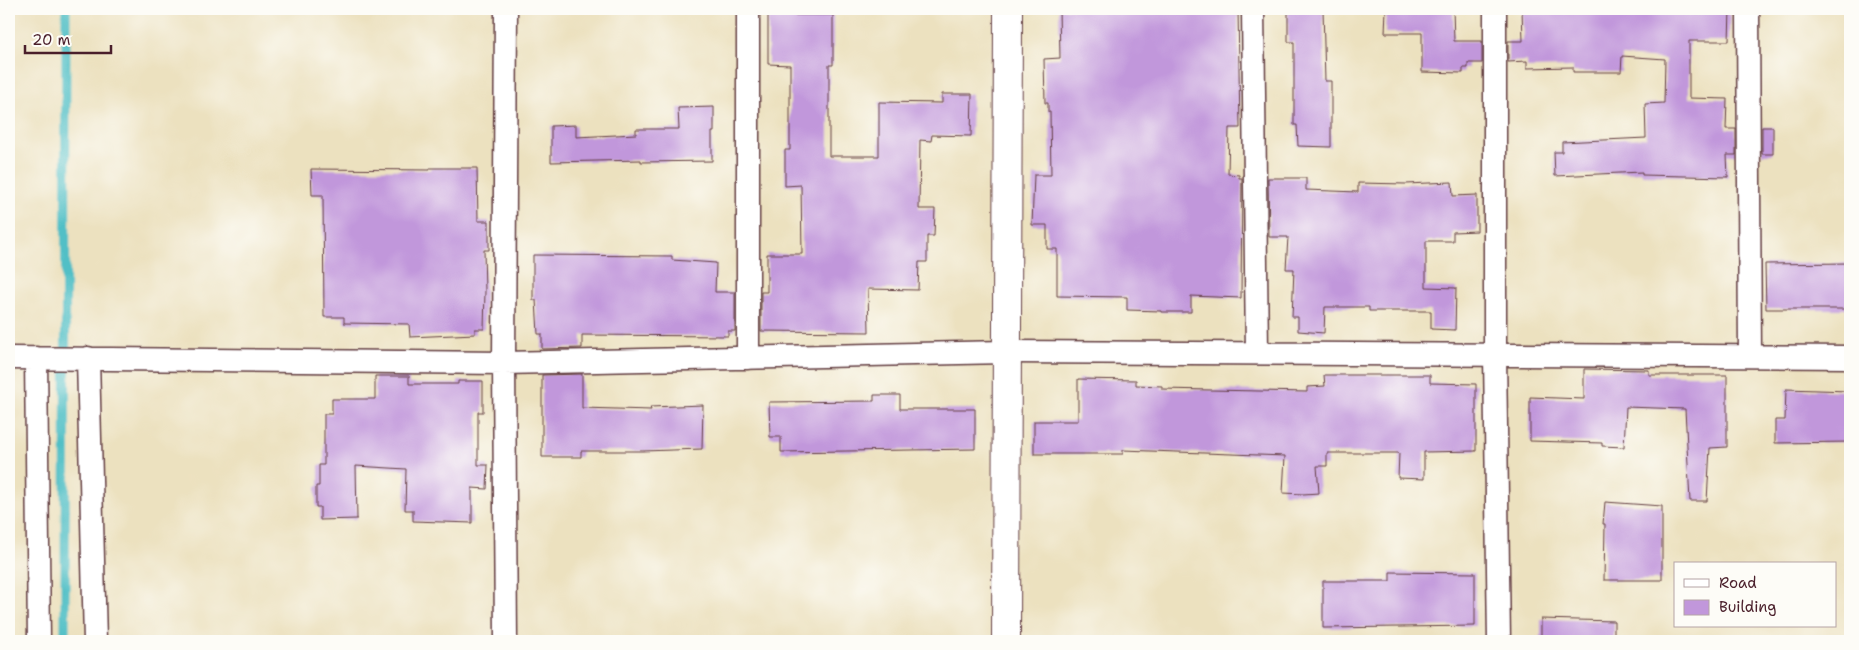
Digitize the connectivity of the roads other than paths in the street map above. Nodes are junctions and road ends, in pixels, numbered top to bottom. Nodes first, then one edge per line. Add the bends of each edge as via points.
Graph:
1 (506, 9) edge
2 (748, 9) edge
3 (1008, 9) edge
4 (1253, 9) edge
5 (1495, 9) edge
6 (1748, 9) edge
7 (1006, 352) junction
8 (1257, 353) junction
9 (1495, 354) junction
10 (1750, 356) junction
11 (1850, 357) edge
12 (9, 358) edge
13 (36, 358) junction
14 (88, 358) junction
15 (748, 358) junction
16 (504, 363) junction
17 (39, 641) edge
18 (94, 641) edge
19 (506, 641) edge
20 (1006, 641) edge
21 (1499, 641) edge

1 - 16 street
2 - 15 street
3 - 7 street
4 - 8 street
5 - 9 street
6 - 10 street
7 - 8 street
7 - 15 street
7 - 20 street
8 - 9 street
9 - 10 street
9 - 21 street
10 - 11 street
12 - 13 street
13 - 14 street
13 - 17 street
14 - 16 street
14 - 18 street
15 - 16 street
16 - 19 street

